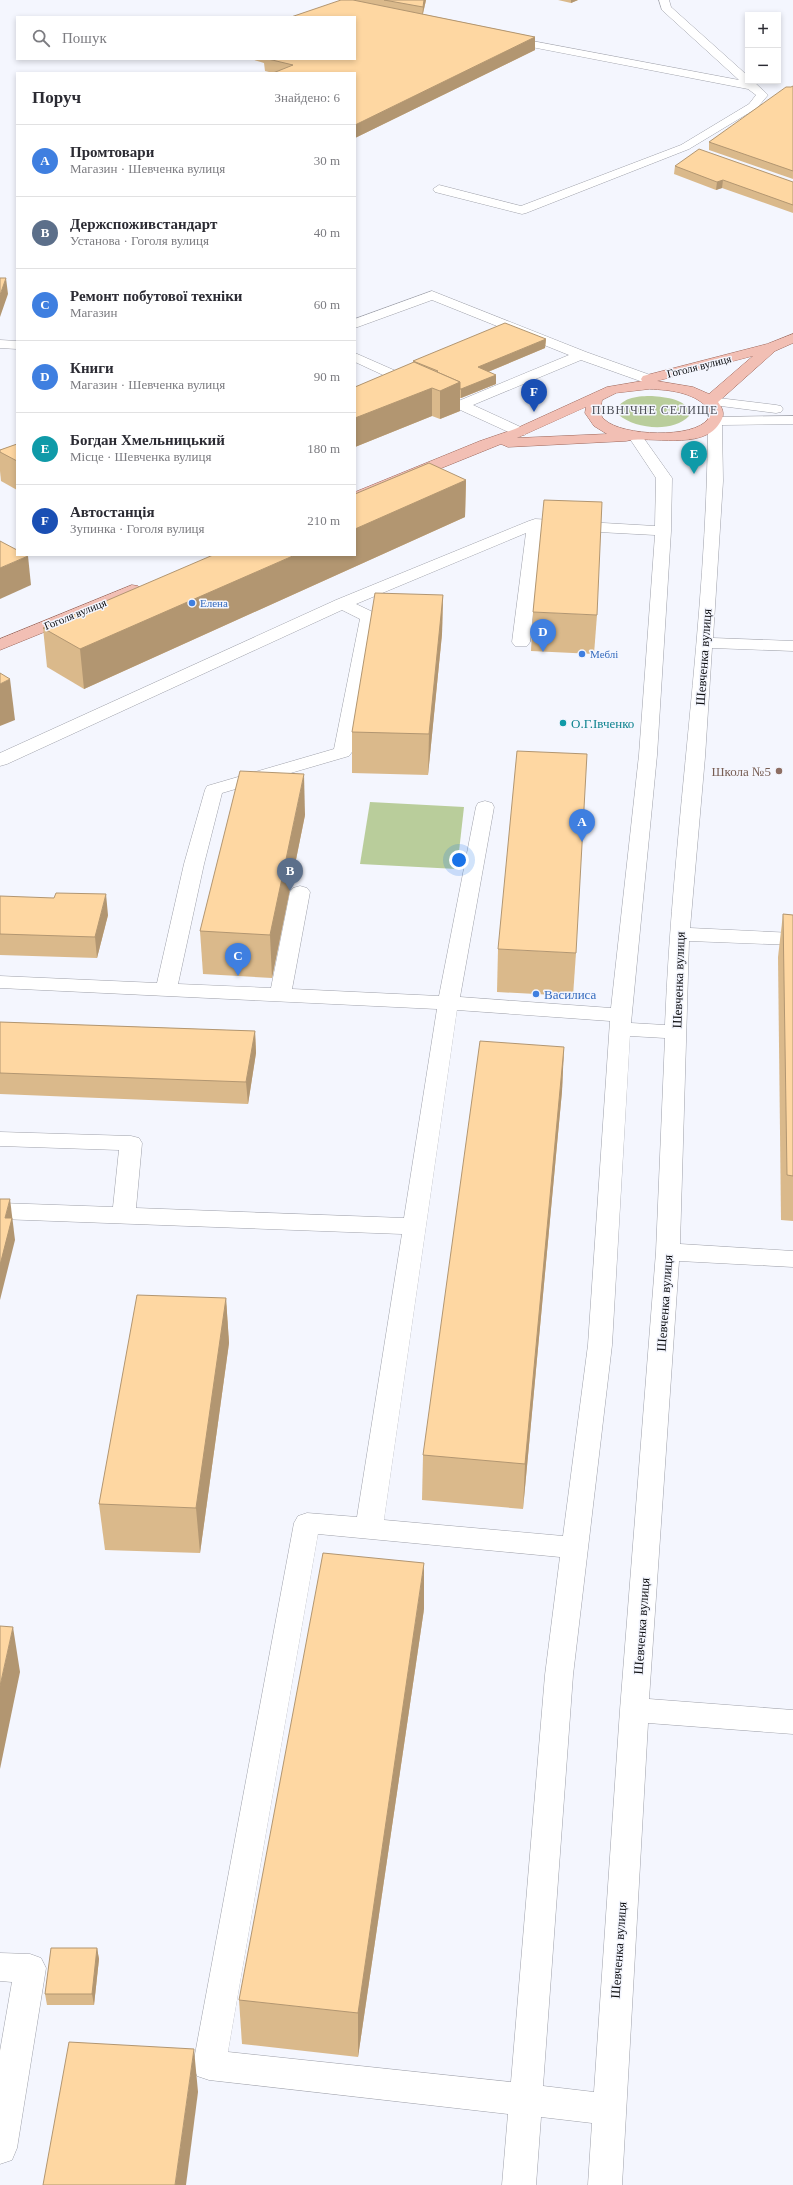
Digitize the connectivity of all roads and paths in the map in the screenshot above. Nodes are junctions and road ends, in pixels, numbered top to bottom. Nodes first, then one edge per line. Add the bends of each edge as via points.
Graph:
1 (664, 0) edge
2 (496, 37) edge
3 (752, 86) junction
4 (685, 147) junction
5 (699, 152) edge
6 (439, 189) dead end
7 (356, 324) edge
8 (793, 338) edge
9 (0, 344) edge
10 (16, 345) edge
11 (772, 347) junction
12 (581, 355) junction
13 (356, 357) edge
14 (648, 379) junction
15 (626, 387) junction
16 (426, 389) edge
17 (447, 399) edge
18 (595, 399) junction
19 (710, 401) junction
20 (461, 405) junction
21 (793, 411) edge
22 (793, 420) edge
23 (715, 421) junction
24 (520, 432) junction
25 (635, 436) junction
26 (485, 444) junction
27 (356, 498) edge
28 (535, 524) junction
29 (663, 531) junction
30 (144, 585) edge
31 (342, 604) junction
32 (521, 642) dead end
33 (704, 643) junction
34 (0, 645) edge
35 (793, 646) edge
36 (0, 760) edge
37 (485, 807) dead end
38 (300, 892) dead end
39 (679, 934) junction
40 (793, 939) edge
41 (0, 982) edge
42 (166, 989) junction
43 (280, 995) junction
44 (448, 1003) junction
45 (621, 1022) junction
46 (676, 1032) junction
47 (0, 1139) edge
48 (0, 1210) edge
49 (124, 1215) junction
50 (415, 1226) junction
51 (668, 1252) junction
52 (793, 1259) edge
53 (369, 1529) junction
54 (575, 1548) junction
55 (634, 1710) junction
56 (793, 1722) edge
57 (0, 1966) edge
58 (525, 2100) junction
59 (608, 2108) junction
60 (0, 2148) edge
61 (520, 2185) edge
62 (605, 2185) edge

1 - 3 street via 666,8
2 - 3 street
3 - 4 street via 762,95 753,106
4 - 5 street
4 - 6 street via 522,210
7 - 12 street via 432,295
8 - 11 main road, Гоголя вулиця
9 - 10 street
11 - 14 main road, Гоголя вулиця
11 - 19 main road, Гоголя вулиця
12 - 14 street
12 - 20 street
13 - 16 street
14 - 15 main road, Гоголя вулиця
15 - 18 main road, Гоголя вулиця via 612,390
15 - 19 main road, Гоголя вулиця via 673,387 700,395
17 - 20 street
18 - 24 main road, Гоголя вулиця
18 - 25 main road, Гоголя вулиця via 591,408 592,415 598,422 620,433
19 - 21 street
19 - 23 main road via 718,414
20 - 24 street
22 - 23 street
23 - 25 main road, Гоголя вулиця via 703,430 684,436
23 - 33 street, Шевченка вулиця via 715,481
24 - 26 main road, Гоголя вулиця
25 - 26 main road, Гоголя вулиця
25 - 29 street via 664,478
26 - 27 main road, Гоголя вулиця
28 - 29 street
28 - 31 street
28 - 32 street
29 - 45 street via 648,754
30 - 34 main road, Гоголя вулиця
31 - 36 street
31 - 42 street via 369,617 343,752 214,790 194,864
33 - 35 street
33 - 39 street, Шевченка вулиця
37 - 44 street
38 - 43 street
39 - 40 street
39 - 46 street, Шевченка вулиця
41 - 42 street
42 - 43 street
43 - 44 street
44 - 45 street
44 - 50 street
45 - 46 street
45 - 54 street via 600,1344
46 - 51 street, Шевченка вулиця
47 - 49 street via 131,1143
48 - 49 street
49 - 50 street
50 - 53 street
51 - 52 street
51 - 55 street, Шевченка вулиця
53 - 54 street
53 - 58 street via 307,1523 208,2065
54 - 58 street via 559,1675
55 - 56 street
55 - 59 street, Шевченка вулиця
57 - 60 street via 30,1968
58 - 59 street
58 - 61 street
59 - 62 street, Шевченка вулиця

